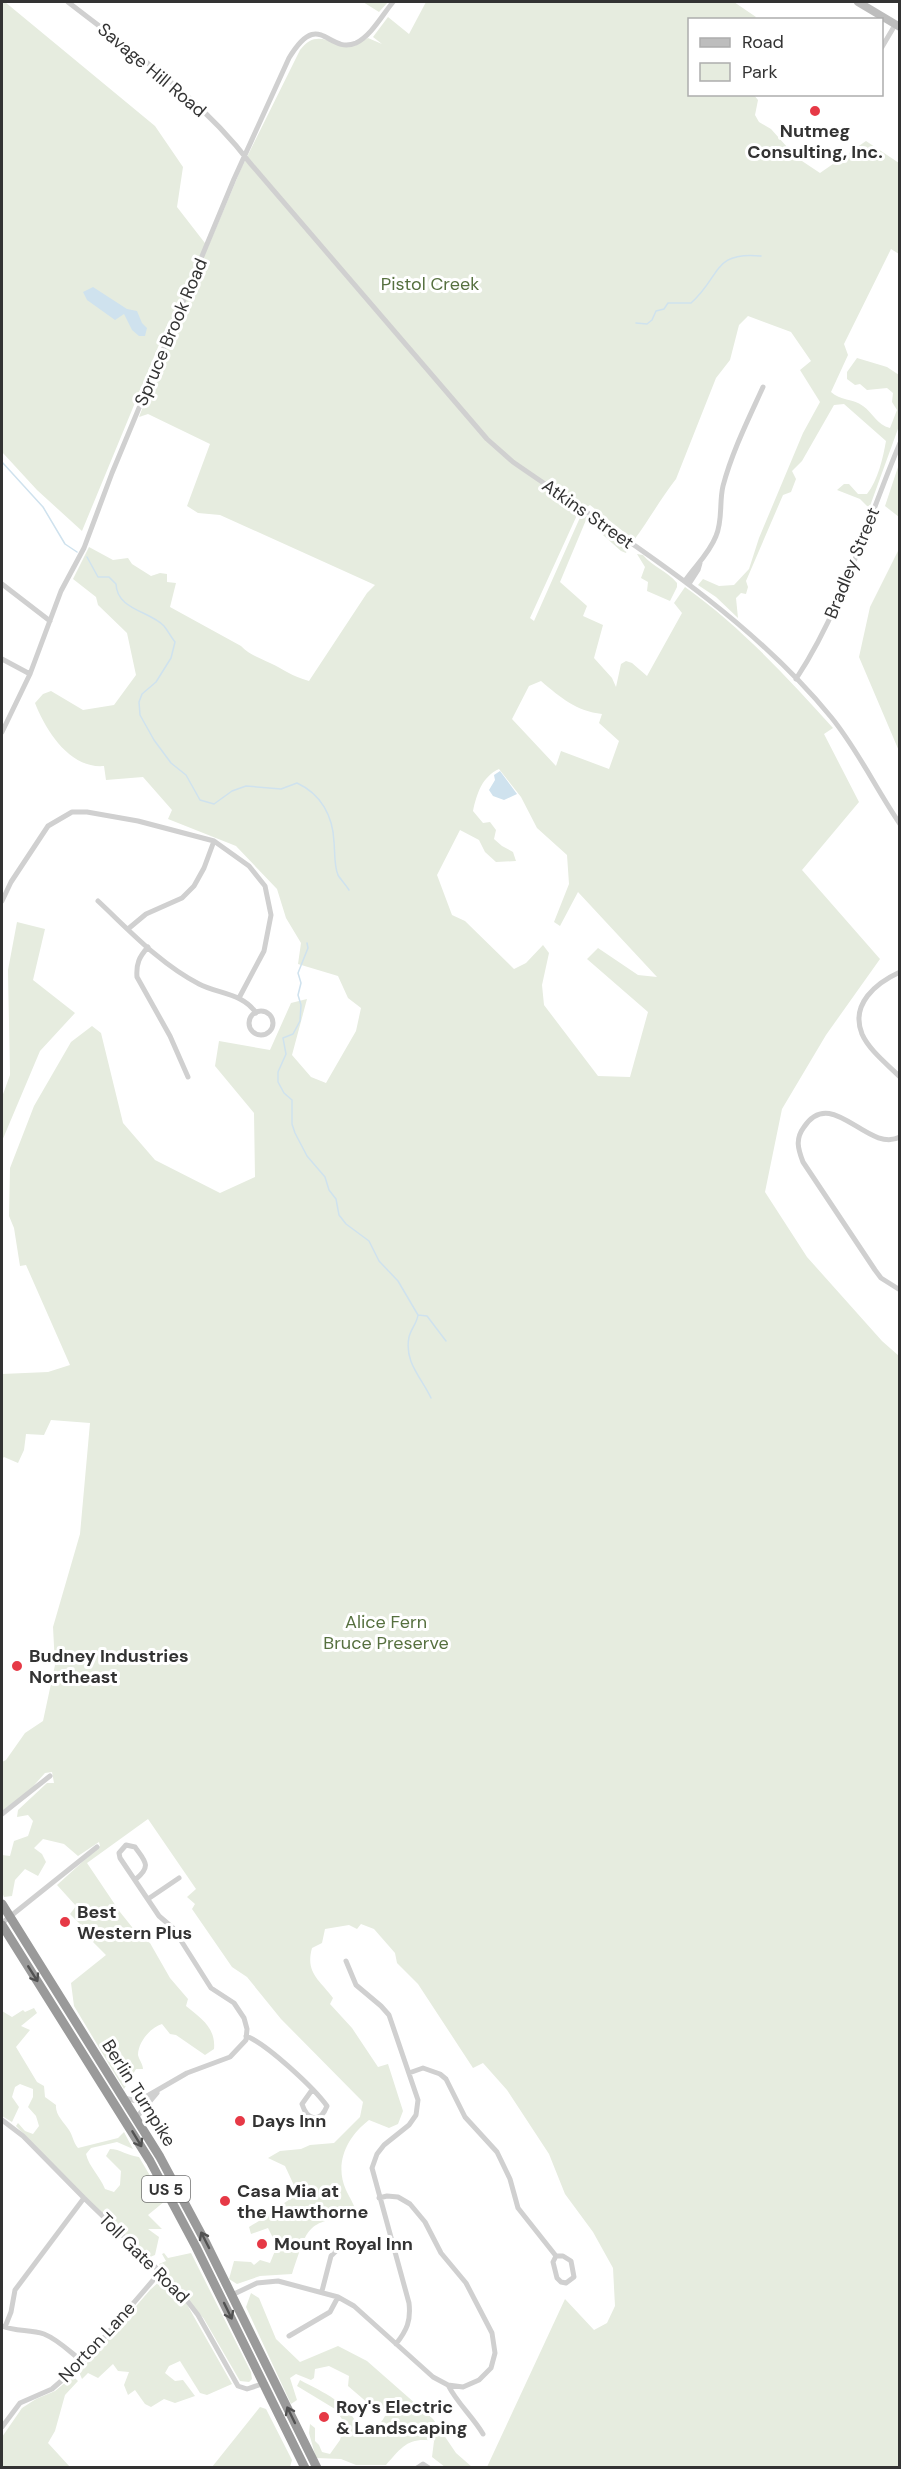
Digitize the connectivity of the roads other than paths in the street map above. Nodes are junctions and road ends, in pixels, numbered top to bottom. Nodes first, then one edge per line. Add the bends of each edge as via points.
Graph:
1 (68, 2) edge
2 (393, 2) edge
3 (858, 2) edge
4 (897, 26) edge
5 (883, 45) edge
6 (244, 154) junction
7 (280, 196) joint
8 (763, 387) dead end
9 (900, 443) edge
10 (687, 583) junction
11 (2, 584) edge
12 (50, 621) junction
13 (2, 659) edge
14 (30, 674) junction
15 (796, 679) junction
16 (2, 732) edge
17 (900, 824) edge
18 (214, 841) junction
19 (2, 901) edge
20 (98, 901) dead end
21 (129, 929) junction
22 (148, 947) junction
23 (900, 972) edge
24 (239, 998) junction
25 (256, 1013) junction
26 (188, 1077) dead end
27 (900, 1077) edge
28 (900, 1137) edge
29 (900, 1290) edge
30 (50, 1776) dead end
31 (2, 1814) edge
32 (97, 1847) dead end
33 (179, 1878) dead end
34 (135, 1879) junction
35 (148, 1899) junction
36 (2, 1904) edge
37 (4, 1921) edge
38 (346, 1961) dead end
39 (246, 2036) junction
40 (409, 2073) junction
41 (160, 2090) junction
42 (312, 2090) junction
43 (124, 2098) junction
44 (136, 2118) junction
45 (2, 2120) edge
46 (84, 2198) junction
47 (379, 2198) junction
48 (339, 2248) dead end
49 (556, 2256) junction
50 (161, 2271) junction
51 (322, 2291) junction
52 (232, 2295) junction
53 (338, 2297) junction
54 (3, 2326) edge
55 (289, 2336) dead end
56 (396, 2344) junction
57 (83, 2362) junction
58 (274, 2379) junction
59 (264, 2384) junction
60 (448, 2385) junction
61 (2, 2427) edge
62 (483, 2434) dead end
63 (305, 2468) edge
64 (317, 2468) edge
65 (417, 2468) edge
66 (429, 2468) edge

1 - 6 street, Savage Hill Road via 189,96
2 - 6 street, Spruce Brook Road via 357,42 341,43 316,34 304,38 289,58
3 - 4 street
4 - 5 street
6 - 7 street, Savage Hill Road
6 - 12 street, Spruce Brook Road via 84,548
7 - 10 street, Atkins Street via 487,439 513,462
8 - 10 street via 728,465 717,535
9 - 15 street, Bradley Street via 837,605
10 - 15 street, Atkins Street via 716,603
11 - 12 street
12 - 14 street, Spruce Brook Road
13 - 14 street
14 - 16 street, Spruce Brook Road
15 - 17 street, Atkins Street via 840,729
18 - 19 street via 138,821 72,812 48,826
18 - 21 street via 204,868 182,898 146,914
18 - 24 street via 249,866 265,886 272,915 264,951
20 - 21 street
21 - 22 street
22 - 24 street via 200,985
22 - 26 street via 139,956 137,977
23 - 27 street via 868,993 860,1021 862,1034
24 - 25 street
25 - 25 street via 249,1026 256,1034 264,1035 270,1030 272,1019 267,1013
28 - 29 street via 881,1140 843,1117 825,1113 810,1119 797,1147 875,1270
30 - 31 street
32 - 37 street
33 - 35 street
34 - 34 street via 146,1867 135,1847 126,1845 119,1853 120,1858
34 - 35 street
35 - 39 street via 159,1917 173,1928 211,1988 234,2003 244,2018
36 - 37 highway, Berlin Turnpike / US 5
37 - 43 highway, Berlin Turnpike / US 5
37 -> 59 highway, Berlin Turnpike / US 5 via 150,2161
38 - 40 street via 356,1985 389,2015
39 - 41 street via 230,2057 187,2073
39 - 42 street via 261,2042
40 - 47 street via 418,2100 416,2115 377,2154 372,2168
40 - 49 street via 423,2068 446,2079 465,2117 505,2164 518,2208
41 - 43 street via 136,2101
41 - 44 street
42 - 42 street via 327,2106 321,2117 315,2119 305,2113 302,2104
43 - 44 highway, Berlin Turnpike / US 5
52 -> 44 highway, Berlin Turnpike / US 5
45 - 46 street, Toll Gate Road
46 - 50 street, Toll Gate Road
46 - 54 street via 15,2290 11,2312
47 - 56 street via 410,2310 407,2329
47 - 60 street via 398,2197 410,2204 425,2222 441,2253 466,2283 492,2333 495,2353 491,2368 471,2384
48 - 51 street via 331,2256
49 - 49 street via 571,2261 571,2281 561,2282 557,2278 553,2262
50 - 57 street, Norton Lane
50 - 59 street, Toll Gate Road via 193,2307 238,2386 247,2389
51 - 52 street via 278,2282 257,2283
51 - 53 street
52 - 58 highway, Berlin Turnpike / US 5
53 - 55 street via 330,2312
53 - 56 street via 354,2306
54 - 57 street via 43,2334
56 - 60 street via 432,2377
57 - 61 street, Norton Lane via 52,2389 20,2403
58 - 59 street, Toll Gate Road
64 -> 58 highway, Berlin Turnpike / US 5
59 - 63 highway, Berlin Turnpike / US 5
60 - 62 street
65 - 66 street via 423,2464

